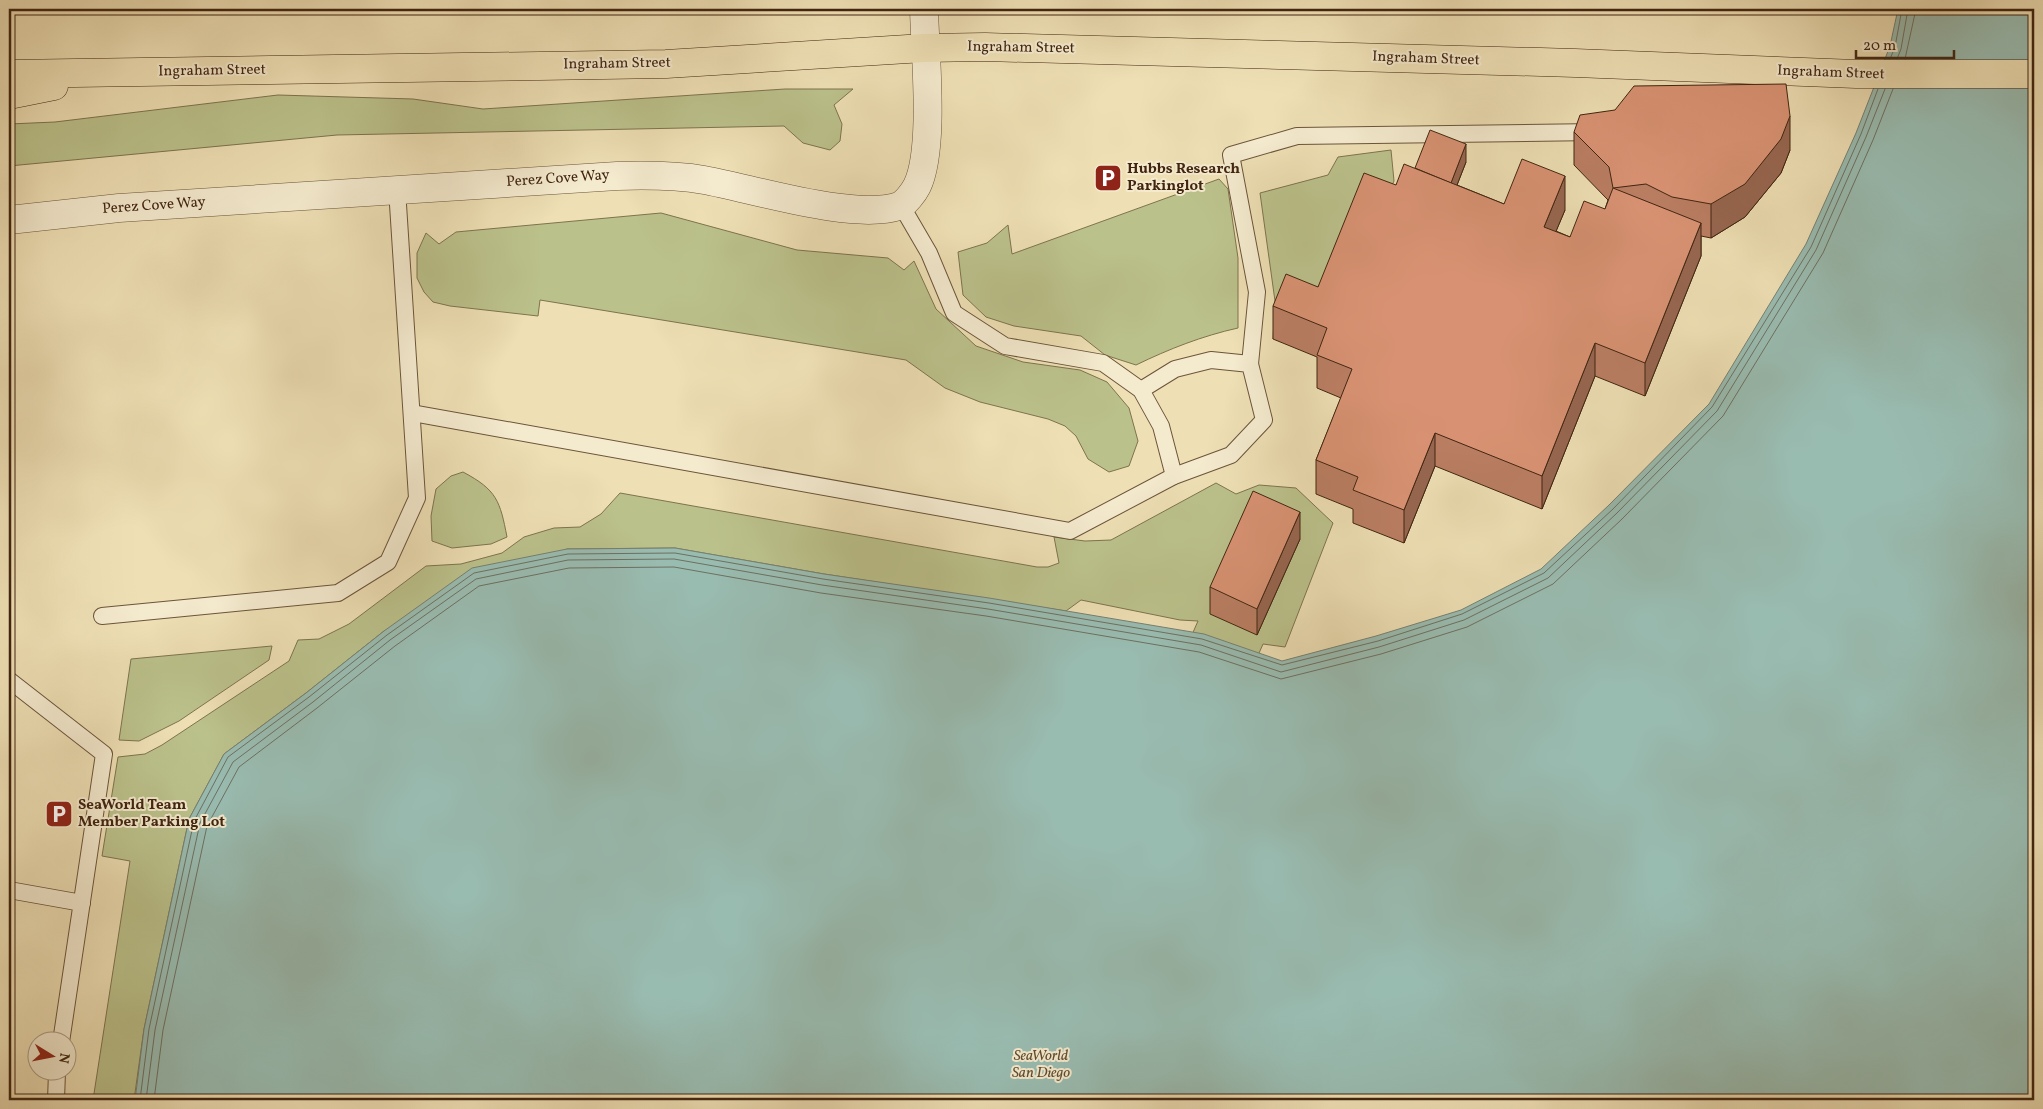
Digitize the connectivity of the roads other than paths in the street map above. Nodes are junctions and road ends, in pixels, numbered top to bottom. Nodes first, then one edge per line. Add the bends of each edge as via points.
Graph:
1 (924, 9) edge
2 (924, 48) junction
3 (125, 72) junction
4 (9, 74) edge
5 (2034, 74) edge
6 (9, 95) edge
7 (1602, 132) edge
8 (396, 189) junction
9 (901, 205) junction
10 (9, 220) edge
11 (1250, 364) junction
12 (1141, 390) junction
13 (412, 413) junction
14 (1174, 476) junction
15 (102, 616) dead end
16 (9, 680) edge
17 (9, 890) edge
18 (82, 902) junction
19 (62, 1032) edge
20 (56, 1082) edge
21 (56, 1100) edge

1 - 2 street
2 - 3 main road, Ingraham Street via 666,64
2 - 5 main road, Ingraham Street via 985,47 1856,74
2 - 9 street via 924,163 916,187
3 - 4 main road, Ingraham Street
3 - 6 main road
7 - 11 lane via 1297,136 1231,155 1257,292
8 - 9 street, Perez Cove Way via 660,175 703,180 826,206 873,210
8 - 10 street, Perez Cove Way via 119,208
8 - 13 lane
9 - 12 lane via 929,253 954,313 1005,346 1103,363
11 - 12 lane via 1211,360 1175,368
11 - 14 lane via 1264,420 1231,455
12 - 14 lane via 1161,426
13 - 14 lane via 1070,531
13 - 15 lane via 417,498 388,562 338,593
16 - 18 lane via 104,754
17 - 18 lane
18 - 19 lane
20 - 21 lane

